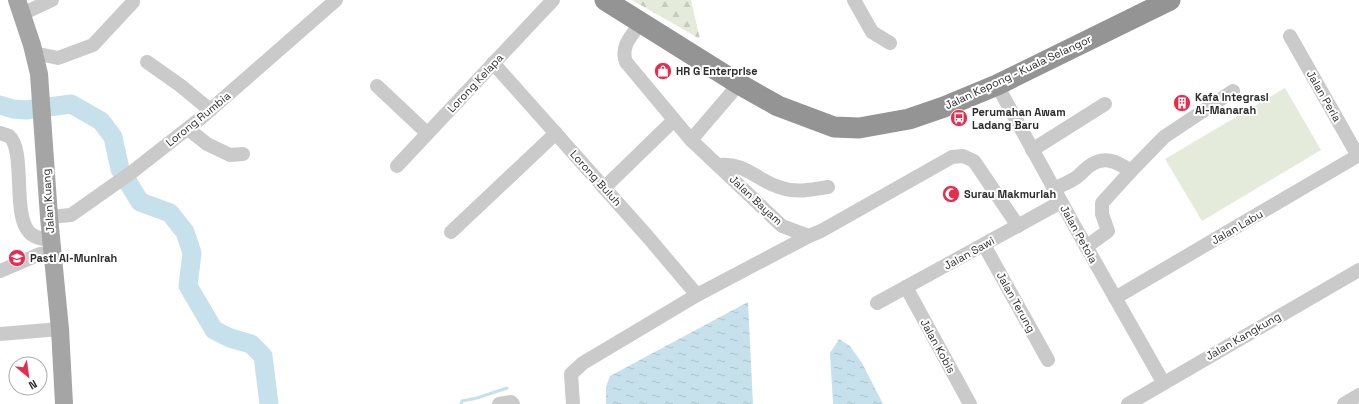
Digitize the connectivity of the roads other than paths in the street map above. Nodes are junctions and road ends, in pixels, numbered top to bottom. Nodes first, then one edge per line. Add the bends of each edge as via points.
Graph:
1 (52, 0) edge
2 (336, 0) edge
3 (552, 0) edge
4 (605, 0) edge
5 (854, 0) edge
6 (1170, 0) edge
7 (133, 2) dead end
8 (20, 7) edge
9 (641, 23) junction
10 (1290, 36) dead end
11 (890, 43) dead end
12 (34, 53) junction
13 (147, 62) dead end
14 (493, 64) junction
15 (739, 84) junction
16 (997, 85) junction
17 (377, 86) dead end
18 (1233, 91) dead end
19 (1105, 104) dead end
20 (210, 110) junction
21 (674, 120) junction
22 (188, 129) junction
23 (0, 133) edge
24 (556, 133) junction
25 (427, 134) junction
26 (691, 140) junction
27 (1032, 150) junction
28 (243, 154) dead end
29 (1358, 156) edge
30 (719, 165) junction
31 (397, 166) dead end
32 (1131, 171) junction
33 (828, 186) dead end
34 (604, 188) junction
35 (1054, 189) junction
36 (1061, 202) junction
37 (49, 217) junction
38 (1018, 226) junction
39 (451, 232) dead end
40 (809, 236) junction
41 (984, 245) junction
42 (52, 247) junction
43 (1086, 247) junction
44 (1359, 270) edge
45 (0, 271) edge
46 (906, 287) junction
47 (697, 295) junction
48 (1115, 298) junction
49 (877, 303) dead end
50 (60, 329) junction
51 (0, 334) edge
52 (1048, 360) dead end
53 (1163, 382) junction
54 (1359, 396) edge
55 (64, 404) edge
56 (499, 404) edge
57 (513, 404) edge
58 (573, 404) edge
59 (970, 404) edge
60 (1128, 404) edge
61 (1344, 404) edge

1 - 8 street
2 - 20 street, Lorong Rumbia
3 - 14 street, Lorong Kelapa
4 - 9 highway, Jalan Kepong - Kuala Selangor
5 - 11 street via 872,32
6 - 16 highway, Jalan Kepong - Kuala Selangor
7 - 12 street via 93,45 58,58
8 - 12 main road, Jalan Kuang
9 - 15 highway, Jalan Kepong - Kuala Selangor
9 - 21 street, Jalan Bayam via 626,44 623,55
10 - 29 street, Jalan Peria
12 - 37 main road, Jalan Kuang via 39,74
13 - 20 street
14 - 24 street, Lorong Buluh
14 - 25 street, Lorong Kelapa
15 - 16 highway, Jalan Kepong - Kuala Selangor via 778,106 814,120 834,127 859,128 908,119
15 - 26 street
16 - 27 street, Jalan Petola
17 - 25 street
18 - 32 street via 1164,138
19 - 27 street
20 - 22 street, Lorong Rumbia
21 - 26 street, Jalan Bayam
21 - 34 street
22 - 28 street via 207,144 230,155
22 - 37 street, Lorong Rumbia via 72,215
23 - 42 street via 8,136 14,144 24,225 29,232
24 - 34 street, Lorong Buluh
24 - 39 street
25 - 31 street, Lorong Kelapa
26 - 30 street, Jalan Bayam
27 - 35 street, Jalan Petola
29 - 48 street, Jalan Labu
30 - 33 street via 731,164 745,168 777,187 793,191
30 - 40 street, Jalan Bayam via 782,226
32 - 35 street via 1109,160 1102,160
32 - 43 street via 1102,203 1102,214 1108,231
34 - 47 street, Lorong Buluh
35 - 36 street, Jalan Petola
36 - 38 street, Jalan Sawi
36 - 43 street, Jalan Petola
37 - 42 main road, Jalan Kuang
38 - 40 street via 974,161 963,156 952,157
38 - 41 street, Jalan Sawi
40 - 47 street
41 - 46 street, Jalan Sawi
41 - 52 street, Jalan Terung
42 - 45 street
42 - 50 main road, Jalan Kuang
43 - 48 street, Jalan Petola
44 - 53 street, Jalan Kangkung
46 - 49 street, Jalan Sawi
46 - 59 street, Jalan Kobis
47 - 58 street via 583,363 571,374
48 - 53 street, Jalan Petola
50 - 51 street
50 - 55 main road, Jalan Kuang
53 - 60 street, Jalan Kangkung
54 - 61 street
56 - 57 street

